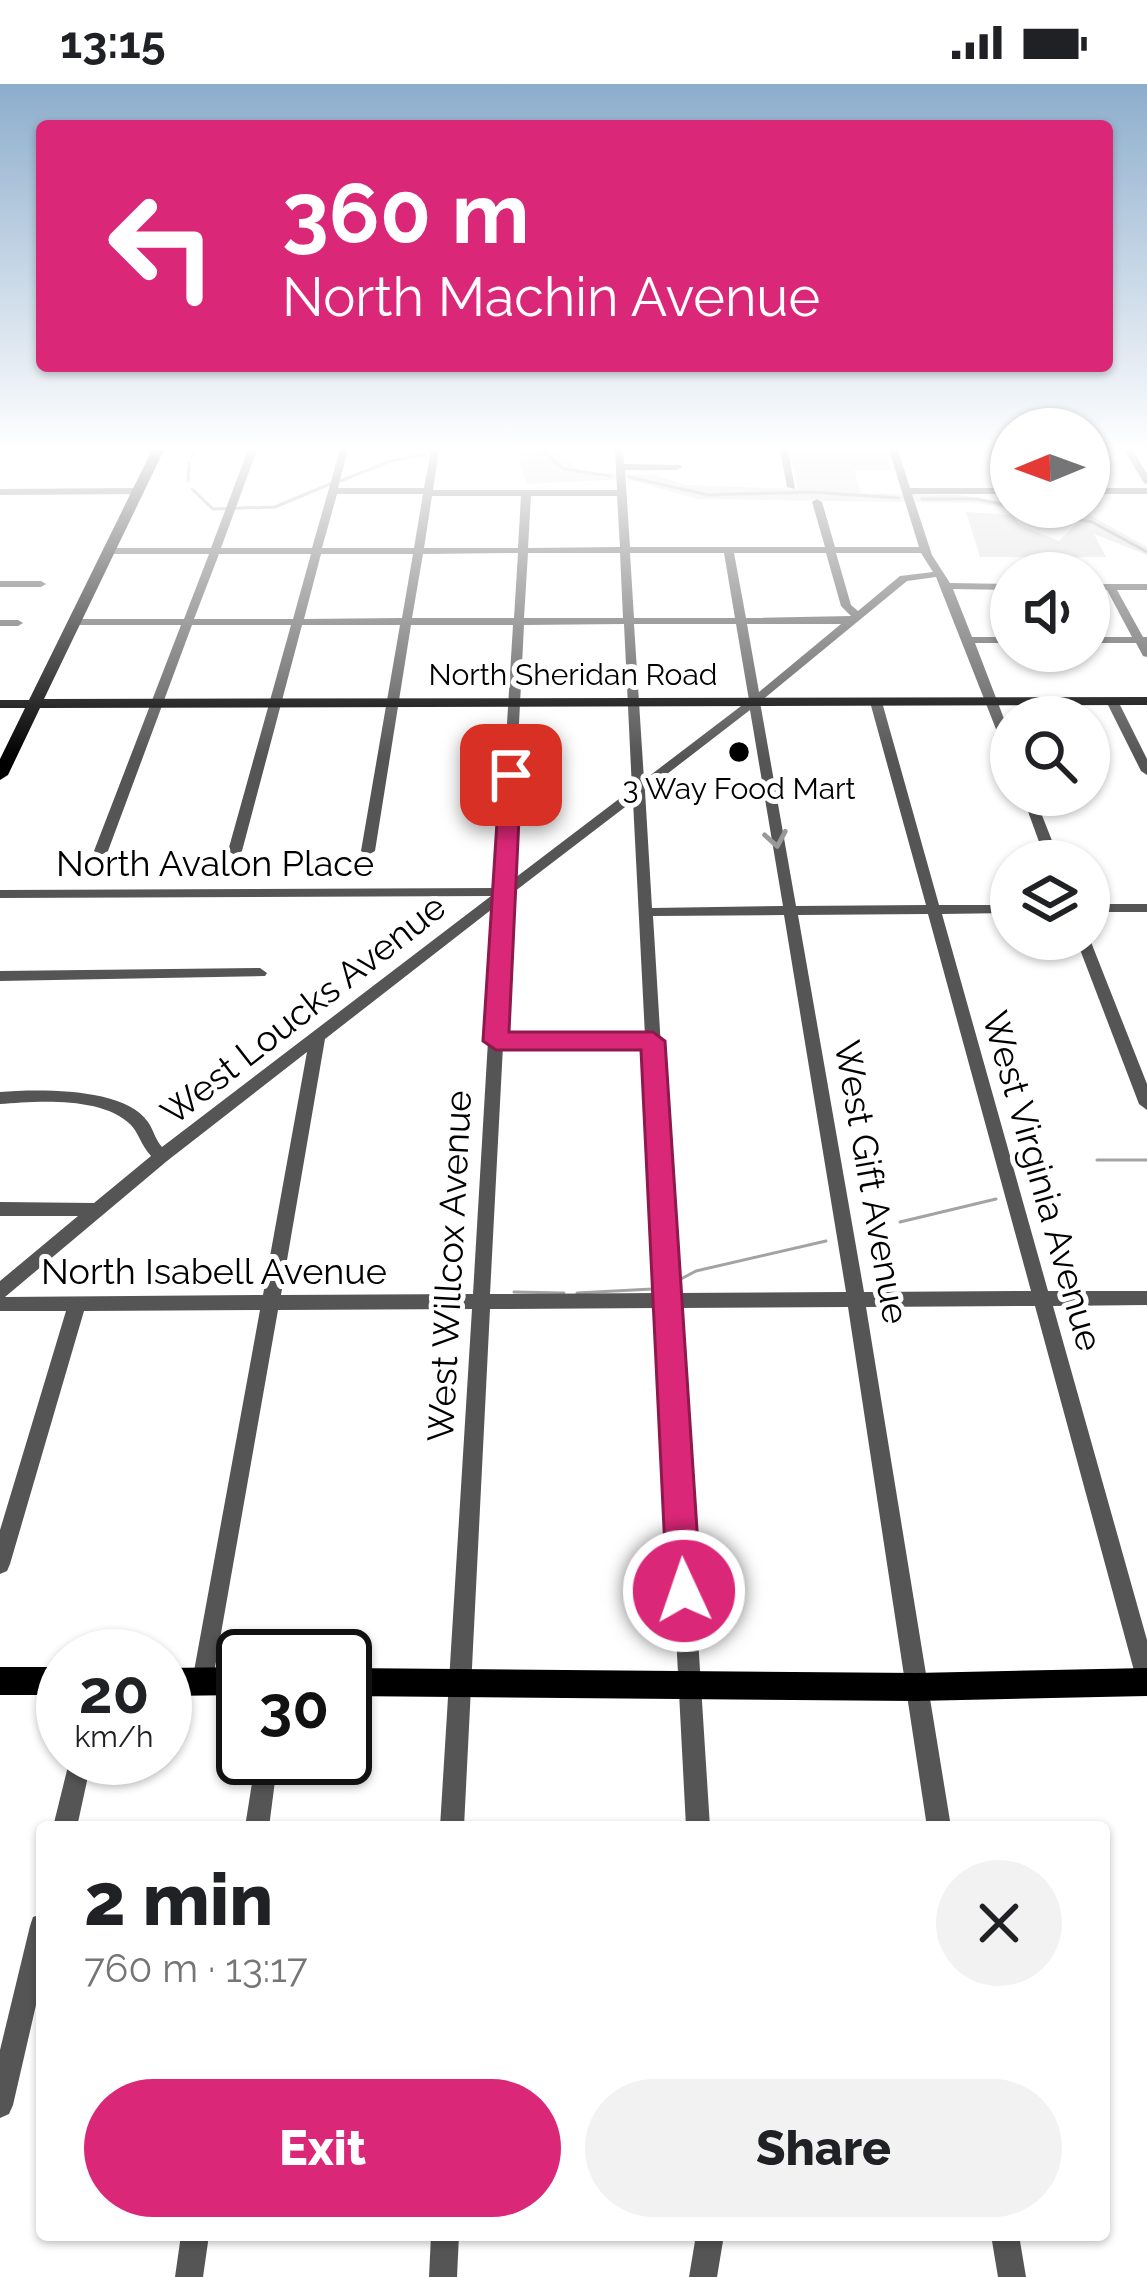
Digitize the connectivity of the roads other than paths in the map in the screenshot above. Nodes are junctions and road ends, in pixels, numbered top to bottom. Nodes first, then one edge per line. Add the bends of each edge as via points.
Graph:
1 (109, 552) edge
2 (214, 552) edge
3 (316, 552) edge
4 (419, 552) edge
5 (523, 552) edge
6 (625, 552) edge
7 (729, 552) edge
8 (832, 552) edge
9 (926, 552) edge
10 (938, 574) junction
11 (0, 584) edge
12 (41, 584) dead end
13 (946, 586) junction
14 (990, 586) edge
15 (1110, 587) joint
16 (1147, 587) edge
17 (854, 619) junction
18 (298, 621) junction
19 (409, 621) junction
20 (519, 621) junction
21 (630, 621) junction
22 (741, 621) junction
23 (76, 622) junction
24 (188, 622) junction
25 (0, 623) edge
26 (18, 623) dead end
27 (968, 640) junction
28 (990, 640) edge
29 (1110, 640) edge
30 (1143, 640) edge
31 (1147, 654) edge
32 (990, 698) edge
33 (757, 699) junction
34 (876, 701) junction
35 (990, 701) edge
36 (1112, 701) joint
37 (1147, 701) edge
38 (395, 702) junction
39 (515, 702) junction
40 (635, 702) junction
41 (158, 703) junction
42 (276, 703) junction
43 (0, 704) edge
44 (36, 704) junction
45 (1147, 771) edge
46 (0, 775) edge
47 (639, 789) junction
48 (100, 851) dead end
49 (235, 851) dead end
50 (368, 851) dead end
51 (502, 892) junction
52 (0, 894) edge
53 (933, 908) junction
54 (1110, 908) edge
55 (1147, 908) edge
56 (990, 909) edge
57 (788, 910) junction
58 (648, 912) junction
59 (1091, 960) edge
60 (260, 973) dead end
61 (0, 976) edge
62 (318, 1036) junction
63 (496, 1041) junction
64 (653, 1041) junction
65 (0, 1098) edge
66 (1147, 1104) edge
67 (160, 1157) junction
68 (0, 1208) edge
69 (95, 1210) junction
70 (0, 1291) edge
71 (1147, 1298) edge
72 (856, 1299) junction
73 (1042, 1300) junction
74 (77, 1303) junction
75 (272, 1303) junction
76 (0, 1304) edge
77 (483, 1304) junction
78 (669, 1304) junction
79 (0, 1564) edge
80 (1147, 1680) edge
81 (0, 1681) edge
82 (36, 1682) edge
83 (192, 1682) edge
84 (203, 1682) junction
85 (216, 1682) edge
86 (372, 1683) edge
87 (460, 1685) junction
88 (689, 1687) junction
89 (916, 1687) junction
90 (75, 1785) edge
91 (263, 1785) edge
92 (66, 1821) edge
93 (257, 1821) edge
94 (452, 1821) edge
95 (698, 1821) edge
96 (937, 1821) edge
97 (36, 1951) edge
98 (0, 2105) edge
99 (194, 2241) edge
100 (445, 2241) edge
101 (709, 2241) edge
102 (1006, 2241) edge
103 (189, 2277) edge
104 (443, 2277) edge
105 (703, 2277) edge
106 (1012, 2277) edge

1 - 23 main road
2 - 24 street
3 - 18 street
4 - 19 street
5 - 20 street, West Willcox Avenue
6 - 21 street
7 - 22 street, West Gift Avenue
8 - 17 street
9 - 10 street
10 - 13 street
10 - 17 street, West Loucks Avenue via 908,576
11 - 12 street
13 - 14 street
13 - 27 street
15 - 16 street
15 - 30 street
17 - 22 street
17 - 33 street, West Loucks Avenue
18 - 19 street
18 - 24 street
18 - 42 street
19 - 20 street
19 - 38 street
20 - 21 street
20 - 39 street, West Willcox Avenue
21 - 22 street
21 - 40 street
22 - 33 street, West Gift Avenue
23 - 24 street
23 - 44 main road
24 - 41 street
25 - 26 street
27 - 28 street
27 - 32 street
29 - 30 street
30 - 31 street
33 - 34 main road, North Sheridan Road
33 - 40 main road, North Sheridan Road
33 - 47 street, West Loucks Avenue
33 -> 57 street, West Gift Avenue
34 - 35 main road, North Sheridan Road
34 - 53 street, West Virginia Avenue
36 - 37 main road, North Sheridan Road
36 - 45 street
38 - 39 main road, North Sheridan Road
38 - 42 main road, North Sheridan Road
38 - 50 street
39 - 40 main road, North Sheridan Road
39 - 51 street, West Willcox Avenue
40 - 47 street
41 - 42 main road, North Sheridan Road
41 - 44 main road, North Sheridan Road
41 - 48 street
42 - 49 street
43 - 44 main road, North Sheridan Road
44 - 46 main road
47 - 51 street, West Loucks Avenue
47 - 58 street
51 - 52 street, North Avalon Place
51 - 62 street, West Loucks Avenue
51 - 63 street, West Willcox Avenue
53 - 56 street
53 - 57 street
53 - 73 street, West Virginia Avenue
54 - 55 street
57 - 58 street
57 - 72 street, West Gift Avenue
58 - 64 street
59 - 66 street
60 - 61 street
62 - 67 street, West Loucks Avenue
62 - 75 street
63 - 64 street
63 - 77 street, West Willcox Avenue
64 - 78 street
65 - 67 street via 118,1109 142,1125
67 - 69 street, West Loucks Avenue
68 - 69 street
69 - 70 street, West Loucks Avenue
71 - 73 street, North Isabell Avenue
72 - 73 street, North Isabell Avenue
72 - 78 street, North Isabell Avenue
72 - 89 street, West Gift Avenue
73 - 80 street, West Virginia Avenue
74 - 75 street, North Isabell Avenue
74 - 76 street, North Isabell Avenue
74 - 79 street
75 - 77 street, North Isabell Avenue
75 - 84 street
77 - 78 street, North Isabell Avenue
77 - 87 street, West Willcox Avenue
78 - 88 street
80 - 89 main road
81 - 82 main road
83 - 84 main road
84 - 85 main road
86 - 87 main road
87 - 88 main road
87 - 94 street, West Willcox Avenue
88 - 89 main road
88 - 95 street
89 - 96 street, West Gift Avenue
90 - 92 street
91 - 93 street
97 - 98 street
99 - 103 street
100 - 104 street
101 - 105 street
102 - 106 street

